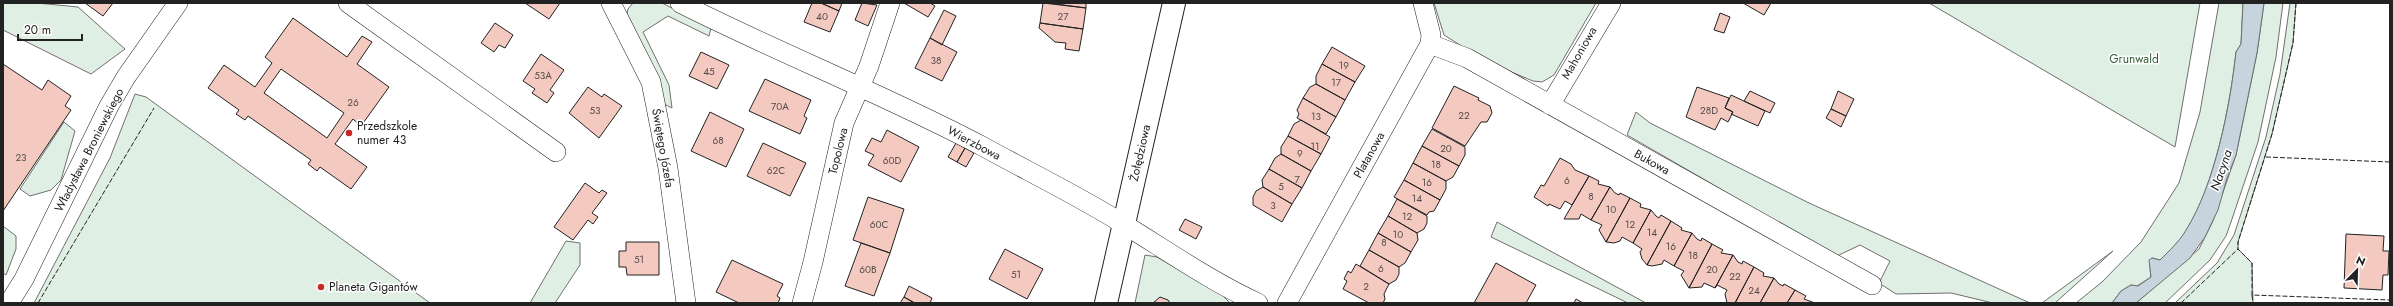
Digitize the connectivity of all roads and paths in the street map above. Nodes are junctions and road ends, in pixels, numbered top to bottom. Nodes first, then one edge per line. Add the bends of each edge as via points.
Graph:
1 (178, 3) edge
2 (348, 3) edge
3 (680, 3) edge
4 (890, 3) edge
5 (1174, 3) edge
6 (1423, 3) edge
7 (1611, 3) edge
8 (614, 4) edge
9 (1430, 44) junction
10 (859, 86) junction
11 (1550, 105) junction
12 (556, 152) dead end
13 (1124, 224) junction
14 (1872, 285) dead end
15 (9, 303) edge
16 (686, 303) edge
17 (802, 303) edge
18 (1106, 303) edge
19 (1258, 303) edge
20 (1287, 303) edge

1 - 15 street, Władysława Broniewskiego via 126,77 109,106 24,279
2 - 12 street
3 - 10 street, Wierzbowa via 768,47
4 - 10 street, Topolowa via 869,66
5 - 13 street, Żołędziowa
6 - 9 street via 1431,35
7 - 11 street, Mahoniowa
8 - 16 street, Świętego Józefa via 651,82 668,168
9 - 11 street, Bukowa via 1467,58
9 - 20 street, Platanowa
10 - 13 street, Wierzbowa via 940,124
10 - 17 street, Topolowa via 844,123
11 - 14 street, Bukowa
13 - 18 street, Żołędziowa
13 - 19 street, Wierzbowa

